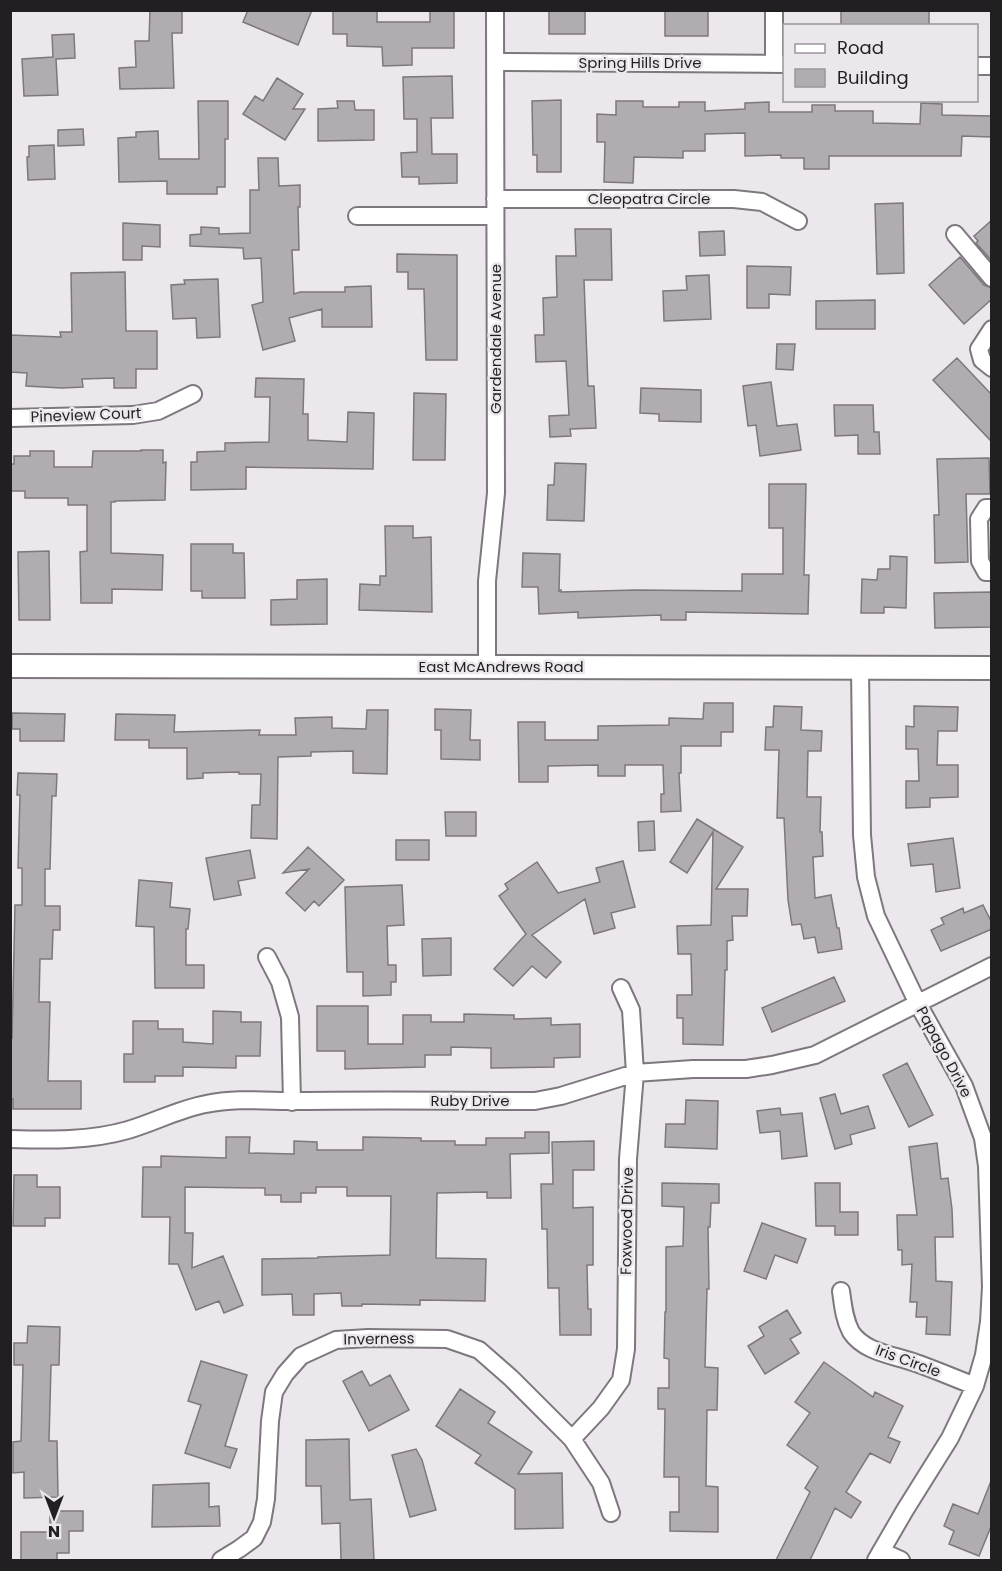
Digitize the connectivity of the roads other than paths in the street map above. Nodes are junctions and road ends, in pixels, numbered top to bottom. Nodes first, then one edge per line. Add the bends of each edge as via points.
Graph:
1 (495, 10) edge
2 (774, 10) edge
3 (495, 62) junction
4 (779, 64) edge
5 (495, 207) junction
6 (357, 216) dead end
7 (798, 221) dead end
8 (955, 234) dead end
9 (992, 278) edge
10 (992, 329) edge
11 (992, 368) edge
12 (193, 394) dead end
13 (10, 418) edge
14 (992, 508) edge
15 (992, 572) edge
16 (10, 666) edge
17 (487, 667) junction
18 (860, 668) junction
19 (992, 668) edge
20 (267, 957) dead end
21 (992, 966) edge
22 (621, 988) dead end
23 (918, 1004) junction
24 (635, 1073) junction
25 (292, 1102) junction
26 (10, 1139) edge
27 (989, 1166) edge
28 (841, 1291) dead end
29 (975, 1386) junction
30 (572, 1439) junction
31 (611, 1513) dead end
32 (879, 1556) edge
33 (221, 1560) edge
34 (901, 1560) edge

1 - 3 street, Gardendale Avenue
2 - 4 street
3 - 4 street, Spring Hills Drive
3 - 5 street, Gardendale Avenue
5 - 6 street, Cleopatra Circle
5 - 7 street, Cleopatra Circle via 734,199 762,202
5 - 17 street, Gardendale Avenue via 496,493 487,581
8 - 9 street
10 - 11 street via 979,349 982,360
12 - 13 street, Pineview Court via 158,411 133,416
14 - 15 street via 986,508 979,519 980,561 986,572
16 - 17 main road, East McAndrews Road
17 - 18 main road, East McAndrews Road
18 - 19 main road, East McAndrews Road
18 - 23 street, Papago Drive via 866,877 876,916
20 - 25 street via 280,982 290,1017
21 - 23 street, Ruby Drive
22 - 24 street, Foxwood Drive via 631,1010
23 - 24 street, Ruby Drive via 815,1055 746,1070 693,1068
23 - 27 street, Papago Drive via 964,1086
24 - 25 street, Ruby Drive via 535,1101
24 - 30 street, Foxwood Drive via 628,1160 623,1370 621,1380 601,1408
25 - 26 street, Ruby Drive via 243,1100 206,1104 129,1130 90,1138
27 - 29 street, Papago Drive via 989,1322
28 - 29 street, Iris Circle via 845,1319 861,1342
29 - 32 street, Papago Drive via 950,1438
30 - 31 street, Inverness via 601,1484
30 - 33 street, Inverness via 479,1350 447,1339 336,1340 301,1356 274,1392 262,1522 254,1538
32 - 34 street

